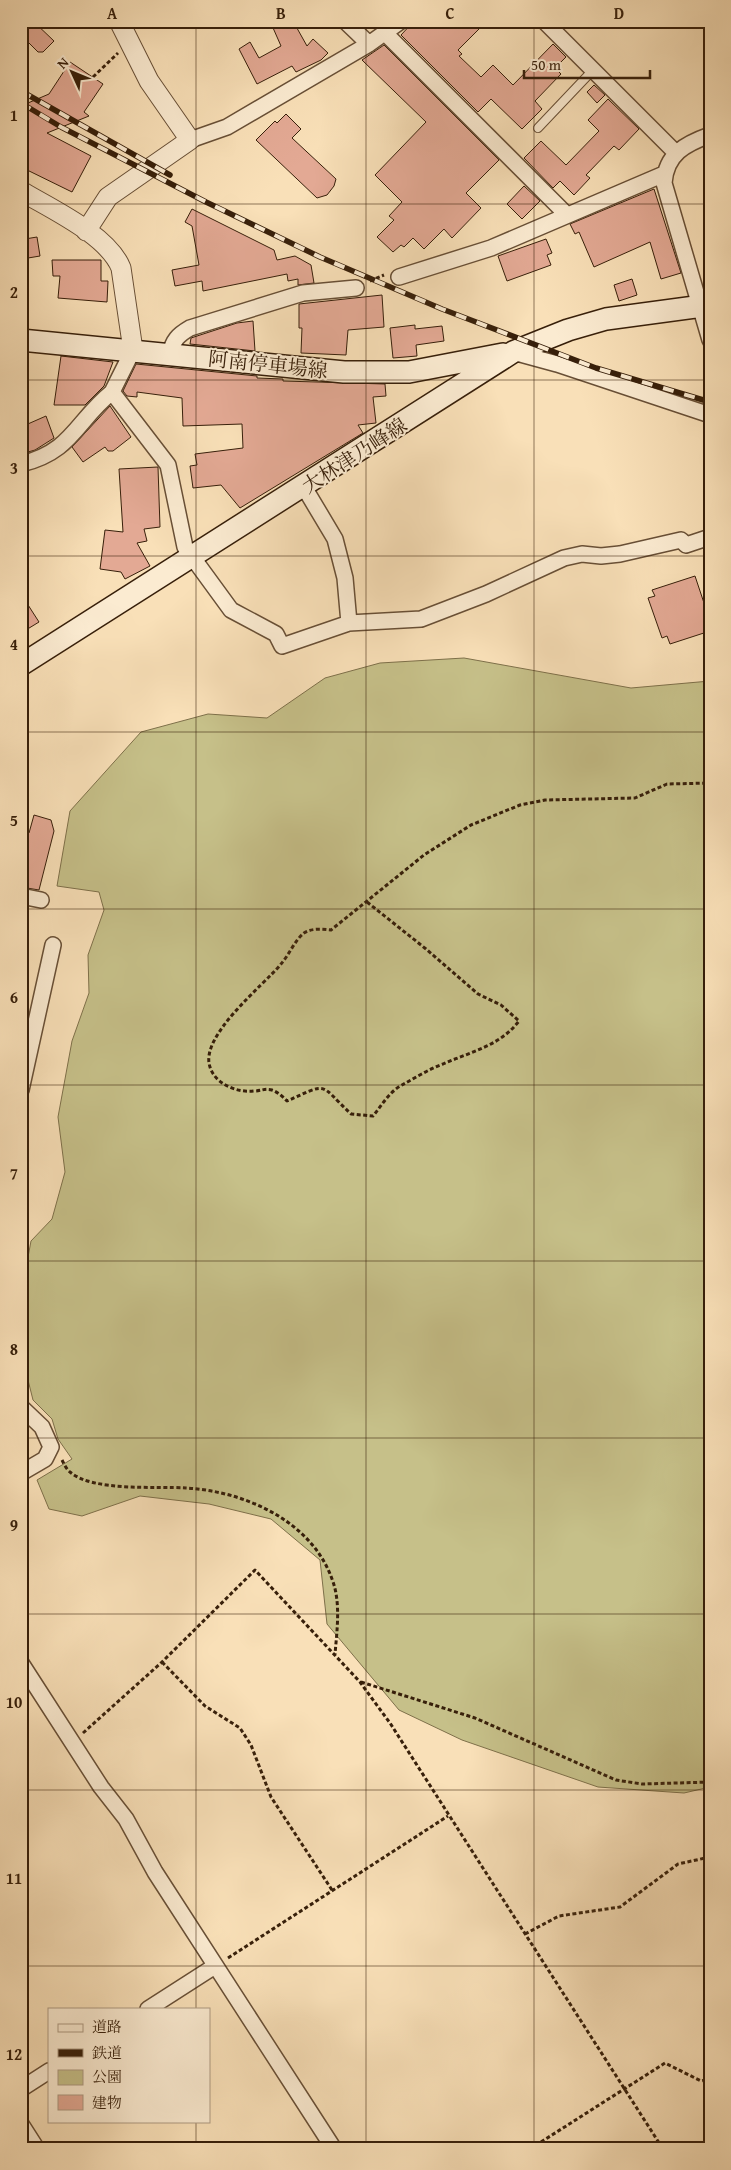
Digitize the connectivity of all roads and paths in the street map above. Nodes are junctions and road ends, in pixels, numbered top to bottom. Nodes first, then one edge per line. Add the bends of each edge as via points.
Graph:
1 (119, 21) edge
2 (345, 21) edge
3 (401, 21) edge
4 (544, 21) edge
5 (385, 33) junction
6 (369, 44) junction
7 (120, 50) dead end
8 (593, 70) junction
9 (93, 77) dead end
10 (538, 128) dead end
11 (710, 136) edge
12 (190, 140) junction
13 (676, 153) junction
14 (664, 174) junction
15 (21, 191) edge
16 (567, 215) junction
17 (86, 231) junction
18 (399, 277) joint
19 (356, 288) joint
20 (705, 306) edge
21 (21, 340) edge
22 (710, 340) edge
23 (133, 350) junction
24 (513, 352) junction
25 (170, 354) junction
26 (112, 392) junction
27 (710, 415) edge
28 (21, 464) edge
29 (304, 487) junction
30 (710, 536) edge
31 (192, 557) junction
32 (349, 623) junction
33 (21, 665) edge
34 (710, 783) edge
35 (21, 896) edge
36 (41, 900) dead end
37 (367, 902) junction
38 (52, 945) dead end
39 (21, 1090) edge
40 (21, 1407) edge
41 (51, 1447) junction
42 (21, 1474) edge
43 (335, 1655) junction
44 (162, 1662) junction
45 (21, 1663) edge
46 (360, 1682) junction
47 (72, 1741) junction
48 (710, 1782) edge
49 (448, 1816) junction
50 (710, 1857) edge
51 (332, 1890) junction
52 (525, 1934) junction
53 (215, 1966) junction
54 (150, 2008) edge
55 (48, 2072) edge
56 (710, 2079) edge
57 (21, 2088) edge
58 (624, 2088) junction
59 (21, 2124) edge
60 (37, 2149) edge
61 (334, 2149) edge
62 (530, 2149) edge
63 (663, 2149) edge

1 - 12 street via 149,81
2 - 6 street
3 - 5 street
4 - 8 street
5 - 6 street
5 - 16 street
6 - 12 street via 227,127
7 - 9 path
8 - 10 lane
8 - 13 street
11 - 13 street via 686,144
12 - 17 street via 108,197
13 - 14 street
14 - 16 street
14 - 20 street via 664,183
15 - 17 street
16 - 18 street via 491,248
17 - 23 street via 117,257
18 - 19 path via 390,272
19 - 25 street via 303,293 190,328 178,334
20 - 22 street
20 - 24 main road, 大林津乃峰線 via 606,319
21 - 23 main road, 阿南停車場線
23 - 25 main road, 阿南停車場線
23 - 26 street
24 - 25 main road, 阿南停車場線 via 409,372 344,372
24 - 27 street
24 - 29 main road, 大林津乃峰線
26 - 28 street via 57,450
26 - 31 street via 168,464 182,539
29 - 31 main road, 大林津乃峰線
29 - 32 street via 335,539 345,578
30 - 32 street via 686,545 681,540 620,554 582,554 564,558 420,620
31 - 32 street via 232,610 276,634 282,646
31 - 33 main road, 大林津乃峰線
34 - 37 path via 668,784 635,798 545,800 520,805 471,825 424,855
35 - 36 street
37 - 37 path via 330,930 305,932 280,965 234,1012 208,1056 210,1068 217,1079 239,1091 274,1091 288,1101 320,1087 328,1090 350,1114 373,1116 401,1085 510,1033 519,1022 510,1011 478,994
38 - 39 street
40 - 41 street via 42,1427
41 - 42 street via 45,1459
41 - 43 path via 70,1472 87,1480 114,1486 220,1491 247,1500 289,1522 319,1553 333,1579 338,1612
43 - 44 path via 254,1570
43 - 46 path
44 - 47 path
44 - 51 path via 205,1706 240,1728 271,1797
45 - 47 street
46 - 48 path via 475,1718 616,1780 642,1784
46 - 49 path via 390,1723
47 - 53 street via 126,1819 155,1872
49 - 51 path
49 - 52 path
50 - 52 path via 678,1864 620,1906 559,1916
51 - 53 path
52 - 58 path
53 - 54 street
53 - 61 street
55 - 57 street
56 - 58 path via 701,2081 665,2063
58 - 62 path
58 - 63 path
59 - 60 street

